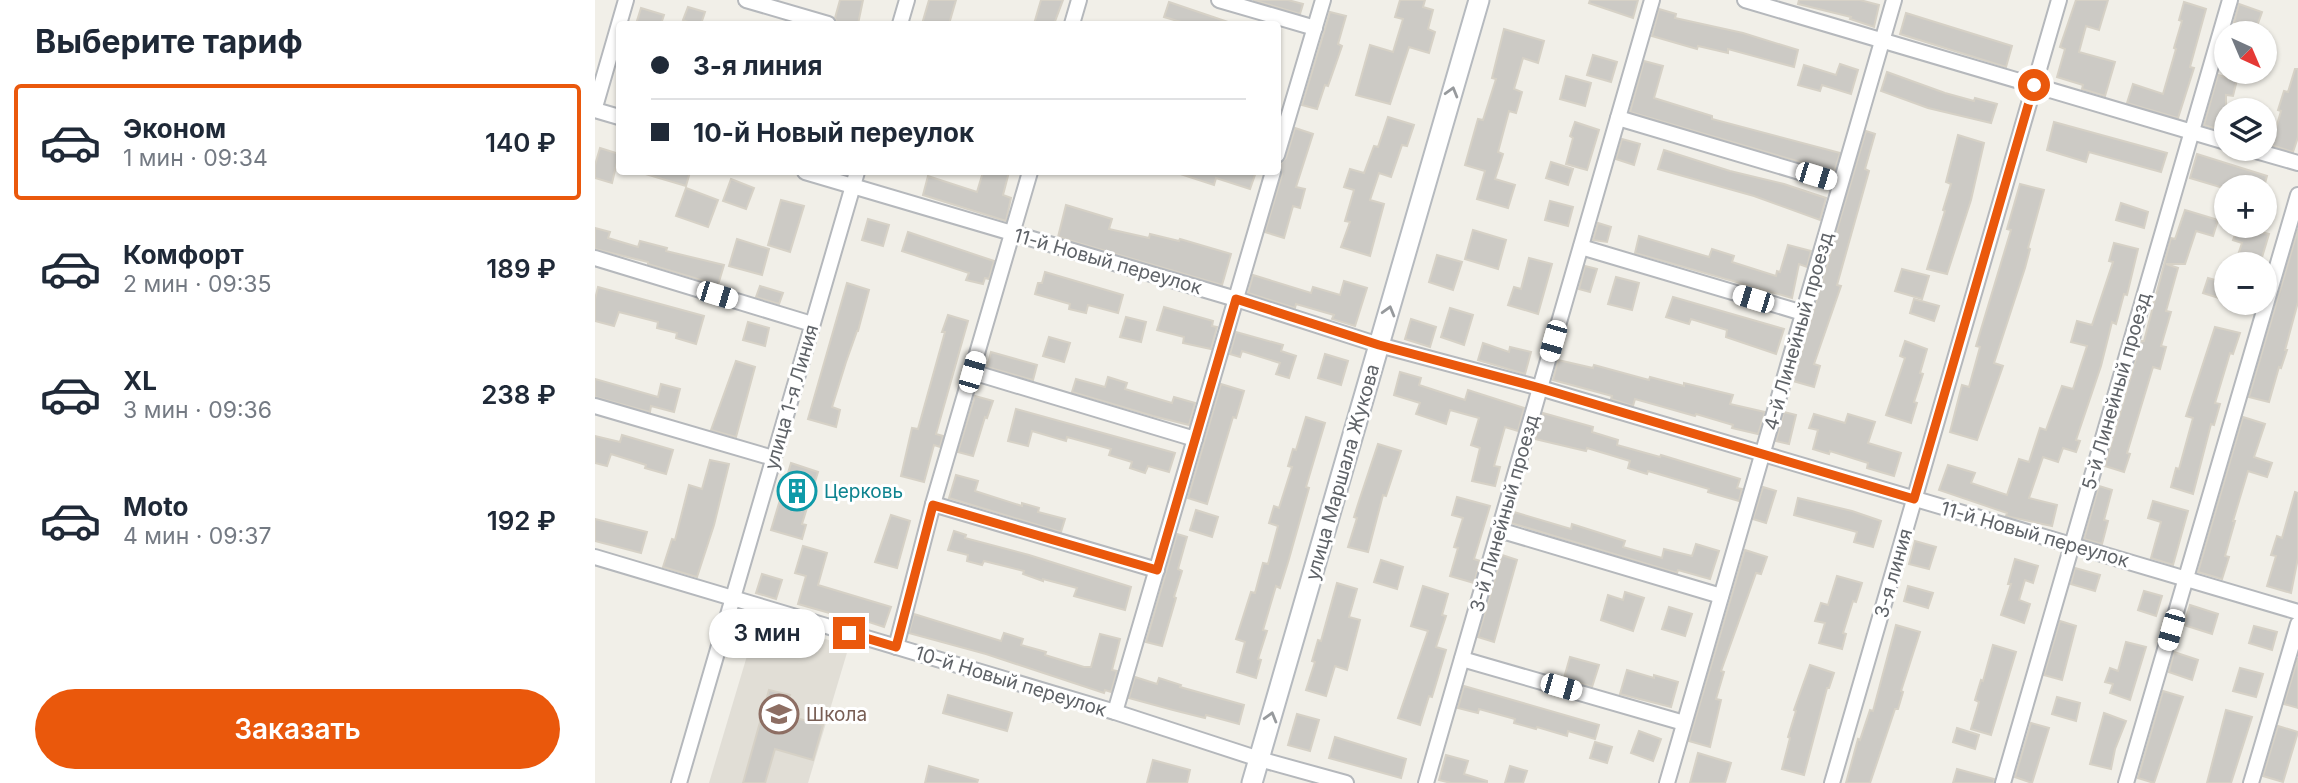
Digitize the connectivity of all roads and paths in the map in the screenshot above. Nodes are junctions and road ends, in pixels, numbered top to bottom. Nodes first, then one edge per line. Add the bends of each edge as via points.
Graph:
1 (627, 0) edge
2 (746, 0) edge
3 (907, 0) edge
4 (1079, 0) edge
5 (1219, 0) edge
6 (1323, 0) edge
7 (1479, 0) edge
8 (1652, 0) edge
9 (1745, 0) edge
10 (1894, 0) edge
11 (2059, 0) edge
12 (2230, 0) edge
13 (1769, 3) edge
14 (621, 21) edge
15 (818, 21) edge
16 (901, 21) edge
17 (1073, 21) edge
18 (1315, 28) junction
19 (616, 37) edge
20 (1882, 40) junction
21 (2034, 85) junction
22 (595, 109) edge
23 (616, 116) edge
24 (1618, 118) junction
25 (2191, 132) junction
26 (2214, 139) edge
27 (1281, 142) edge
28 (2277, 157) edge
29 (2298, 163) edge
30 (826, 175) edge
31 (1029, 175) edge
32 (1272, 175) edge
33 (855, 179) edge
34 (1840, 184) junction
35 (2298, 195) edge
36 (1013, 233) junction
37 (1581, 247) junction
38 (595, 258) edge
39 (1236, 299) junction
40 (1803, 313) junction
41 (812, 324) junction
42 (1379, 345) junction
43 (972, 372) junction
44 (1540, 388) junction
45 (595, 406) edge
46 (1195, 439) junction
47 (1762, 454) junction
48 (773, 458) junction
49 (1914, 499) junction
50 (933, 505) junction
51 (1499, 530) junction
52 (2071, 545) junction
53 (595, 556) edge
54 (1157, 570) junction
55 (2186, 579) junction
56 (1721, 596) junction
57 (733, 598) junction
58 (2298, 612) edge
59 (2298, 624) edge
60 (896, 647) junction
61 (1462, 659) junction
62 (1115, 712) junction
63 (1684, 723) junction
64 (1259, 759) junction
65 (679, 783) edge
66 (1252, 783) edge
67 (1346, 783) edge
68 (1426, 783) edge
69 (1667, 783) edge
70 (1832, 783) edge
71 (2003, 783) edge
72 (2126, 783) edge
73 (2251, 783) edge

1 - 14 street
2 - 15 street
3 - 16 street
4 - 17 street
5 - 18 street
6 - 18 street
42 -> 7 main road, улица Маршала Жукова
8 - 24 street, 3-й Линейный проезд
9 - 13 street
10 - 20 street, 4-й Линейный проезд
11 - 21 street, 3-я линия
12 - 25 street, 5-й Линейный проезд
13 - 20 street
18 - 27 street
19 - 22 street
20 - 21 street
20 - 34 street, 4-й Линейный проезд
21 - 25 street
21 - 49 street, 3-я линия
22 - 23 street
24 - 34 street
24 - 37 street, 3-й Линейный проезд
25 - 26 street
25 - 52 street, 5-й Линейный проезд
28 - 29 street
30 - 33 street, 11-й Новый переулок
31 - 36 street
32 - 39 street
33 - 36 street, 11-й Новый переулок
33 - 41 street, улица 1-я Линия
34 - 40 street, 4-й Линейный проезд
35 - 55 street
36 - 39 street, 11-й Новый переулок
36 - 43 street
37 - 40 street
37 - 44 street, 3-й Линейный проезд
38 - 41 street
39 - 42 street, 11-й Новый переулок
39 - 46 street
40 - 47 street, 4-й Линейный проезд
41 - 48 street, улица 1-я Линия
42 - 44 street, 11-й Новый переулок
64 -> 42 main road, улица Маршала Жукова
43 - 46 street
43 - 50 street
44 - 47 street, 11-й Новый переулок
44 - 51 street, 3-й Линейный проезд
45 - 48 street
46 - 54 street
47 - 49 street, 11-й Новый переулок
47 - 56 street, 4-й Линейный проезд
48 - 57 street, улица 1-я Линия
49 - 52 street, 11-й Новый переулок
49 - 70 street, 3-я линия
50 - 54 street
50 - 60 street
51 - 56 street
51 - 61 street, 3-й Линейный проезд
52 - 55 street, 11-й Новый переулок
52 - 71 street, 5-й Линейный проезд
53 - 57 street, 10-й Новый переулок
54 - 62 street
55 - 58 street, 11-й Новый переулок
55 - 72 street
56 - 63 street, 4-й Линейный проезд
57 - 60 street, 10-й Новый переулок
57 - 65 street, улица 1-я Линия
59 - 73 street
60 - 62 street, 10-й Новый переулок
61 - 63 street
61 - 68 street, 3-й Линейный проезд
62 - 64 street, 10-й Новый переулок
63 - 69 street, 4-й Линейный проезд
64 - 66 main road, улица Маршала Жукова
64 - 67 street, 10-й Новый переулок

